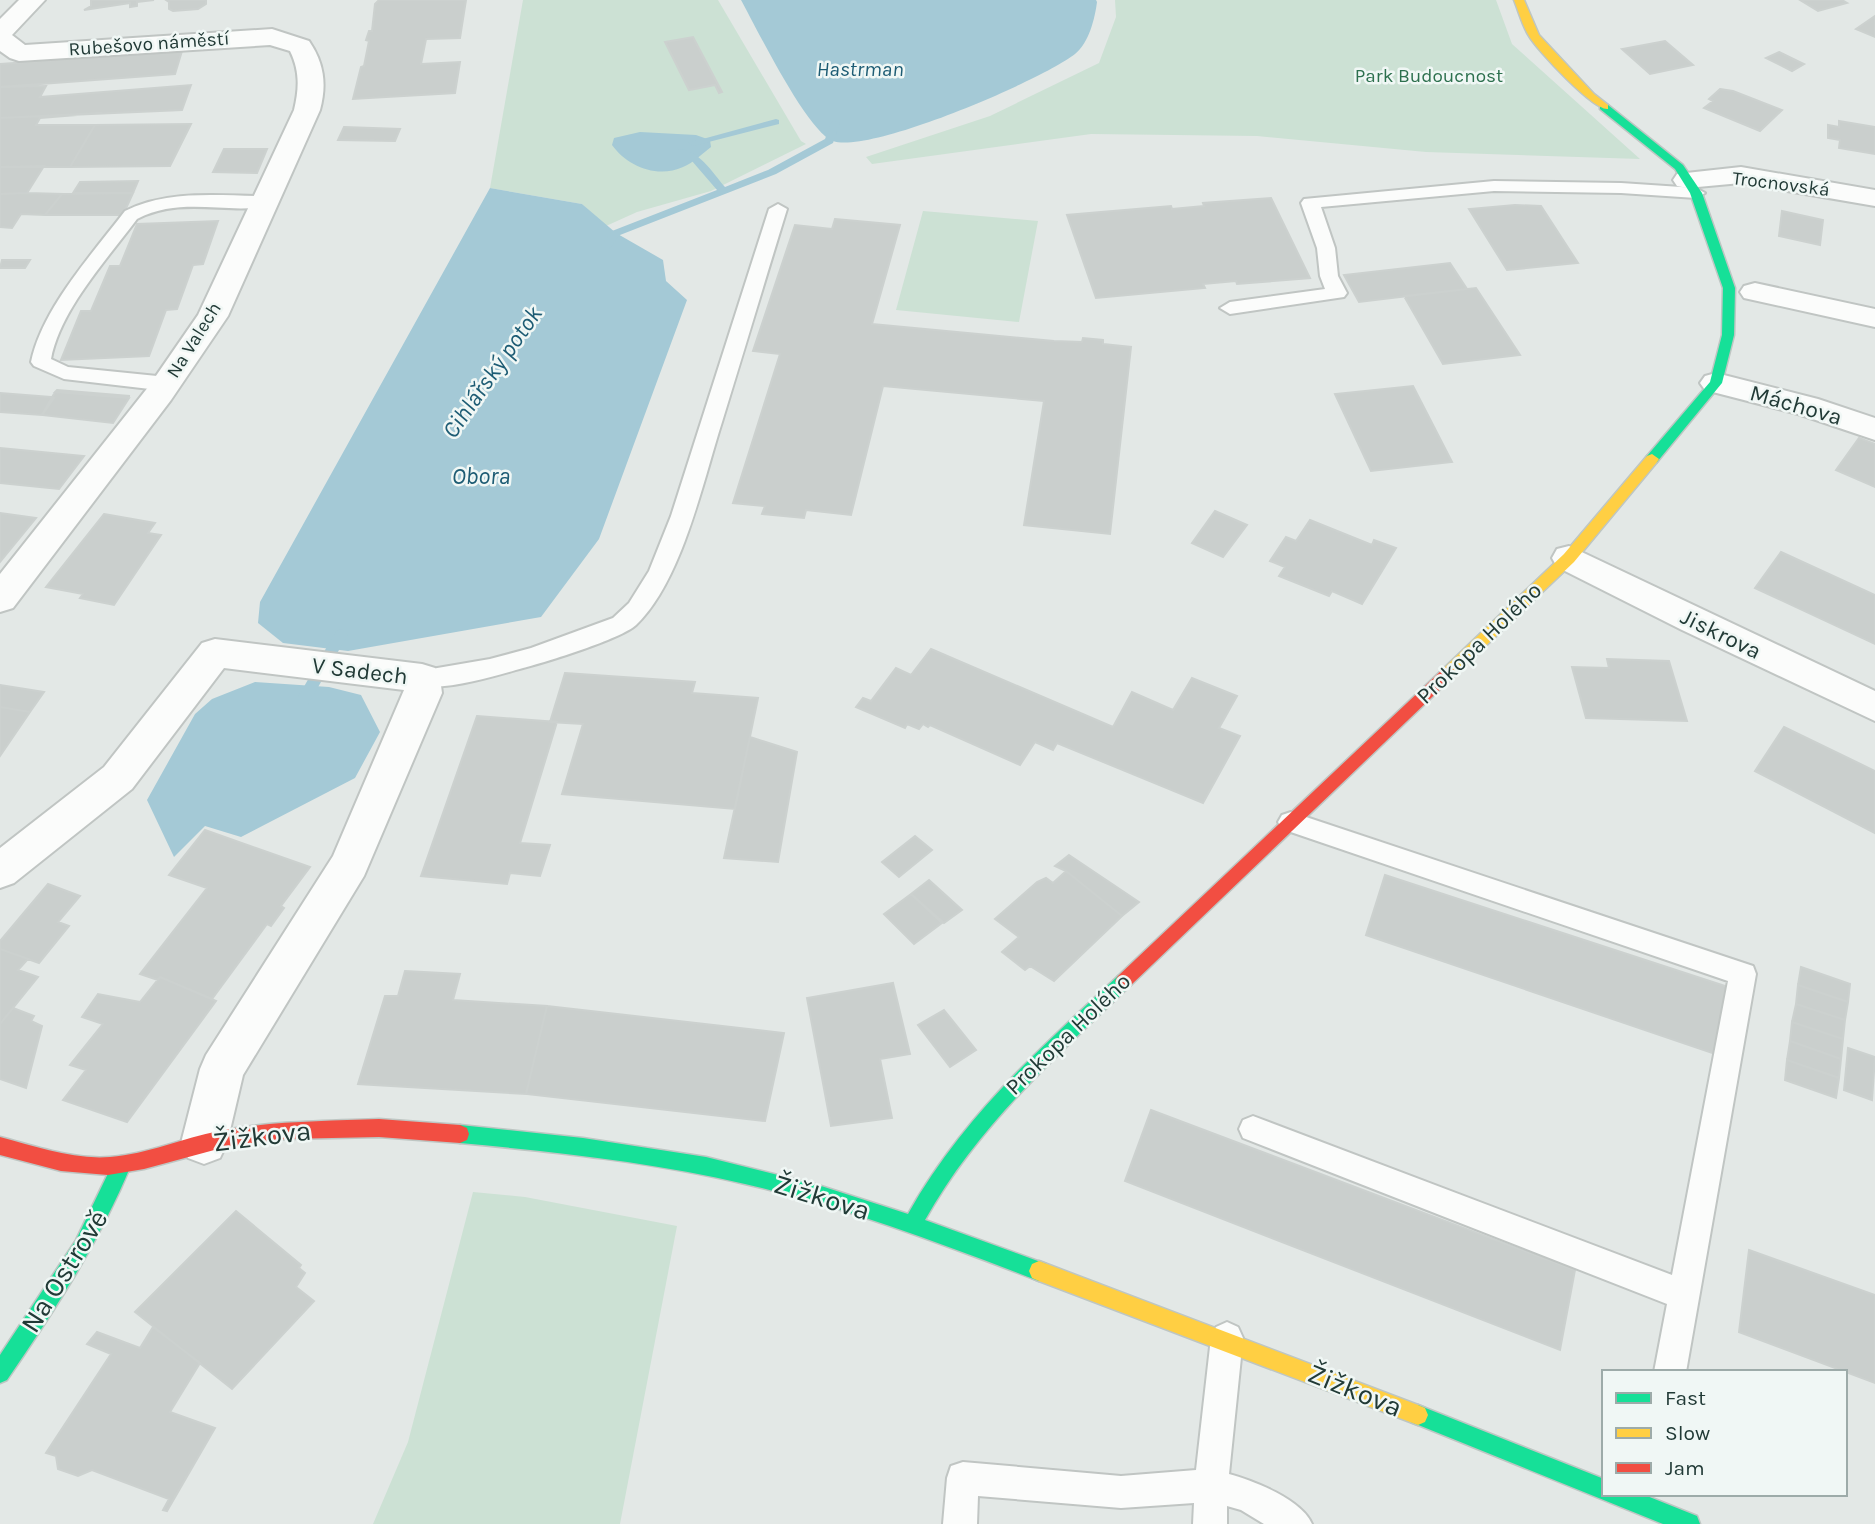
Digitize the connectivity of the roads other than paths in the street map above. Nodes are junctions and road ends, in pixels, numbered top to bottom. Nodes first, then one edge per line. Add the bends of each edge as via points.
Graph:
1 (33, 0) edge
2 (1519, 0) edge
3 (0, 36) edge
4 (300, 46) joint
5 (1691, 186) junction
6 (1875, 198) edge
7 (267, 201) junction
8 (778, 209) dead end
9 (1755, 292) dead end
10 (1230, 307) dead end
11 (1875, 318) edge
12 (1716, 383) junction
13 (167, 384) junction
14 (1875, 429) edge
15 (1569, 558) junction
16 (0, 600) edge
17 (422, 678) junction
18 (1875, 707) edge
19 (1291, 822) junction
20 (0, 871) edge
21 (1253, 1129) dead end
22 (204, 1143) junction
23 (0, 1146) edge
24 (122, 1165) junction
25 (912, 1225) junction
26 (1684, 1295) junction
27 (1227, 1338) junction
28 (1670, 1370) edge
29 (0, 1373) edge
30 (1211, 1485) junction
31 (1602, 1489) edge
32 (1626, 1496) edge
33 (1647, 1500) edge
34 (960, 1524) edge
35 (1210, 1524) edge
36 (1295, 1524) edge
37 (1689, 1524) edge

1 - 3 street, Rubešovo náměstí
2 - 5 street, Prokopa Holého via 1534,36 1590,96 1679,167
3 - 4 street, Rubešovo náměstí via 19,53 272,37
4 - 7 street, Na Valech via 310,63 311,97
5 - 6 street, Trocnovská via 1741,176
5 - 10 lane via 1494,186 1310,202 1337,293
5 - 12 street, Prokopa Holého via 1729,288 1728,335
7 - 13 street, Na Valech via 213,316
7 - 13 lane via 163,203 141,208 131,215 66,307 40,353 41,362 64,373
8 - 17 lane via 682,516 645,597 625,622 561,649 453,676
9 - 11 street
12 - 14 street, Máchova
12 - 15 street, Prokopa Holého
13 - 16 street, Na Valech
15 - 18 street, Jiskrova
15 - 19 street, Prokopa Holého
17 - 20 street, V Sadech via 215,653 118,778
17 - 22 street, V Sadech via 423,693 350,864 222,1069
19 - 25 street, Prokopa Holého via 969,1131 929,1188
19 - 26 lane via 1743,974
21 - 26 lane
22 - 24 street, Žižkova
22 - 25 street, Žižkova via 312,1128 486,1136 740,1174
23 - 24 street, Žižkova via 63,1162
24 - 29 street, Na Ostrově via 84,1243
25 - 27 street, Žižkova
26 - 28 lane
27 - 30 lane
27 - 31 street, Žižkova
30 - 34 lane via 1121,1492 962,1478
30 - 35 lane
30 - 36 lane via 1248,1496
32 - 33 street
33 - 37 street

